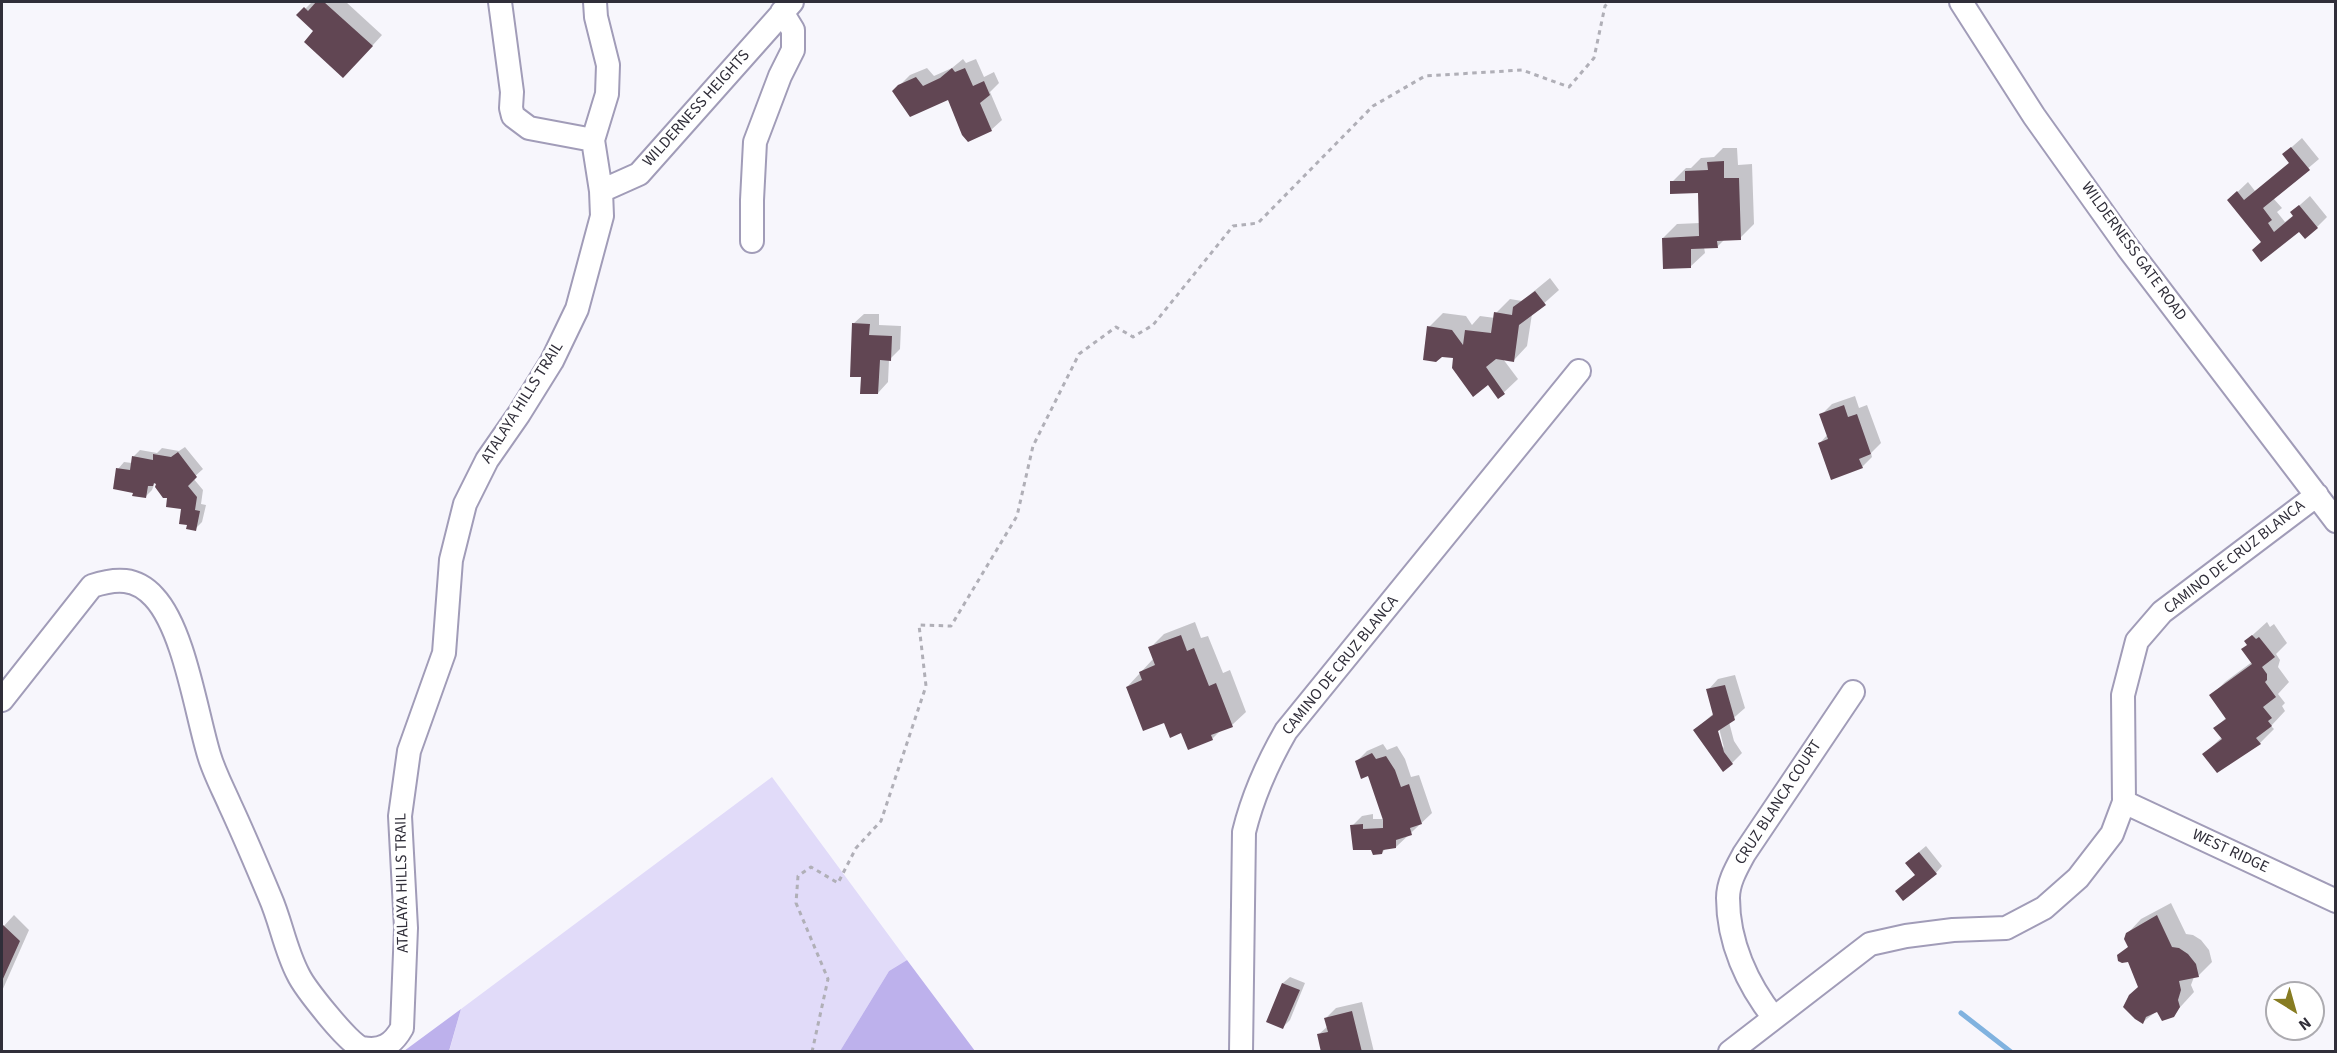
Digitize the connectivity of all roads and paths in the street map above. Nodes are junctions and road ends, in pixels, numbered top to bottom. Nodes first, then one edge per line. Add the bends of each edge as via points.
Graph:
1 (501, 2) edge
2 (595, 2) edge
3 (1609, 2) edge
4 (1960, 2) edge
5 (787, 7) edge
6 (593, 140) junction
7 (601, 191) junction
8 (752, 241) dead end
9 (1580, 371) dead end
10 (2317, 495) junction
11 (2336, 520) edge
12 (1852, 692) dead end
13 (2, 700) edge
14 (2124, 802) junction
15 (2336, 902) edge
16 (1774, 1018) junction
17 (812, 1052) edge
18 (1241, 1052) edge
19 (1730, 1052) edge

1 - 6 street via 513,116 529,128
2 - 6 street via 608,65 607,94
3 - 17 path via 1594,58 1569,87 1522,70 1425,76 1373,106 1258,223 1233,226 1153,325 1133,337 1116,327 1079,354 1033,446 1017,516 951,626 919,625 926,686 881,821 856,848 838,883 811,867 798,876 796,903 828,979
4 - 10 street, WILDERNESS GATE ROAD via 2034,116 2121,238
5 - 7 street, WILDERNESS HEIGHTS via 639,174
5 - 8 street, WILDERNESS HEIGHTS via 793,50 755,142
6 - 7 street, ATALAYA HILLS TRAIL
7 - 13 street, ATALAYA HILLS TRAIL via 602,216 577,309 552,361 487,460 465,504 451,560 444,653 409,751 400,816 406,928 402,1028 396,1039 373,1051 357,1047 299,976 276,912 209,758 185,664 170,622 155,597 136,583 110,580 92,586
9 - 18 street, CAMINO DE CRUZ BLANCA via 1286,731 1267,763 1244,832
10 - 11 street, CAMINO DE CRUZ BLANCA
10 - 14 street, CAMINO DE CRUZ BLANCA via 2162,612 2138,641 2123,695
12 - 16 street, CRUZ BLANCA COURT via 1744,854 1728,896 1733,934 1745,974
14 - 15 street, WEST RIDGE
14 - 16 street, CAMINO DE CRUZ BLANCA via 2112,834 2078,878 2044,908 2006,928 1953,930 1870,944
16 - 19 street, CAMINO DE CRUZ BLANCA

